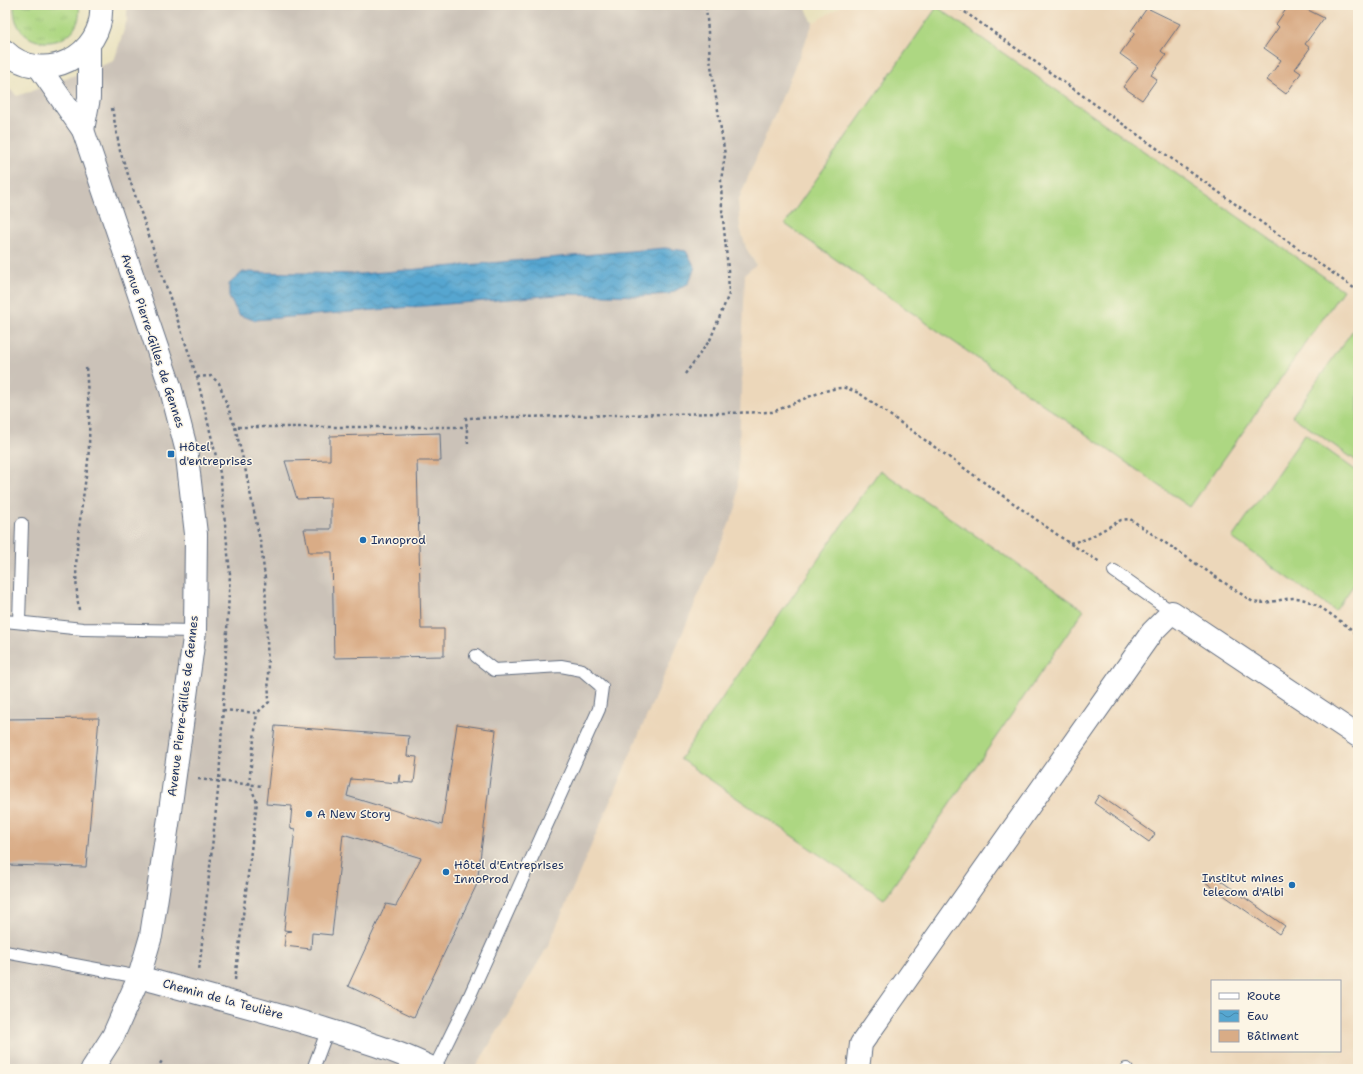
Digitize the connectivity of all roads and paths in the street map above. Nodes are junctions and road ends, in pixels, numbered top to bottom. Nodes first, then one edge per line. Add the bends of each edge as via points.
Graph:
1 (101, 5) edge
2 (706, 5) edge
3 (954, 5) edge
4 (89, 46) junction
5 (5, 51) edge
6 (39, 67) junction
7 (83, 130) junction
8 (1358, 291) edge
9 (86, 366) dead end
10 (685, 374) dead end
11 (197, 377) dead end
12 (235, 427) junction
13 (467, 427) junction
14 (468, 444) dead end
15 (244, 463) junction
16 (218, 464) dead end
17 (22, 524) dead end
18 (1069, 543) junction
19 (1114, 571) joint
20 (1172, 612) junction
21 (5, 620) edge
22 (19, 621) junction
23 (83, 629) junction
24 (195, 630) junction
25 (1358, 634) edge
26 (476, 656) dead end
27 (222, 710) dead end
28 (256, 713) junction
29 (1358, 736) edge
30 (175, 777) junction
31 (248, 783) junction
32 (263, 786) dead end
33 (5, 952) edge
34 (139, 977) junction
35 (234, 988) dead end
36 (328, 1029) junction
37 (163, 1059) dead end
38 (92, 1069) edge
39 (157, 1069) edge
40 (314, 1069) edge
41 (434, 1069) edge
42 (858, 1069) edge

1 - 4 street via 100,21
2 - 10 path via 710,59 725,155 721,195 729,294 710,340
3 - 8 path
4 - 6 street via 75,58 58,66
4 - 7 street, Avenue Pierre-Gilles de Gennes via 89,98
5 - 6 street via 24,64
6 - 7 street, Avenue Pierre-Gilles de Gennes
7 - 24 street, Avenue Pierre-Gilles de Gennes via 170,386 186,448 196,534
9 - 23 path via 89,408 88,459 76,548 77,594
11 - 12 path via 211,376 219,383
12 - 13 path
12 - 15 path
13 - 14 path
13 - 18 path via 466,418 772,412 824,391 842,387 859,393
15 - 16 path
15 - 28 path via 261,546 264,578 269,702
17 - 22 lane
18 - 19 path
18 - 25 path via 1087,539 1121,520 1130,519 1253,602 1264,604 1294,598 1308,600
19 - 20 lane
20 - 29 street
20 - 42 street via 1152,632 861,1044
21 - 22 lane
22 - 23 lane
23 - 24 lane
24 - 30 street, Avenue Pierre-Gilles de Gennes
26 - 41 lane via 494,670 561,666 582,670 602,687 599,709 466,1004
27 - 28 path
28 - 31 path
30 - 31 path
30 - 34 street, Avenue Pierre-Gilles de Gennes via 151,936
31 - 32 path
31 - 35 path via 256,802
33 - 34 lane, Chemin de la Teulière
34 - 36 street, Chemin de la Teulière
34 - 38 street, Avenue Pierre-Gilles de Gennes via 113,1036
36 - 40 lane
36 - 41 street, Chemin de la Teulière via 408,1056
37 - 39 path

